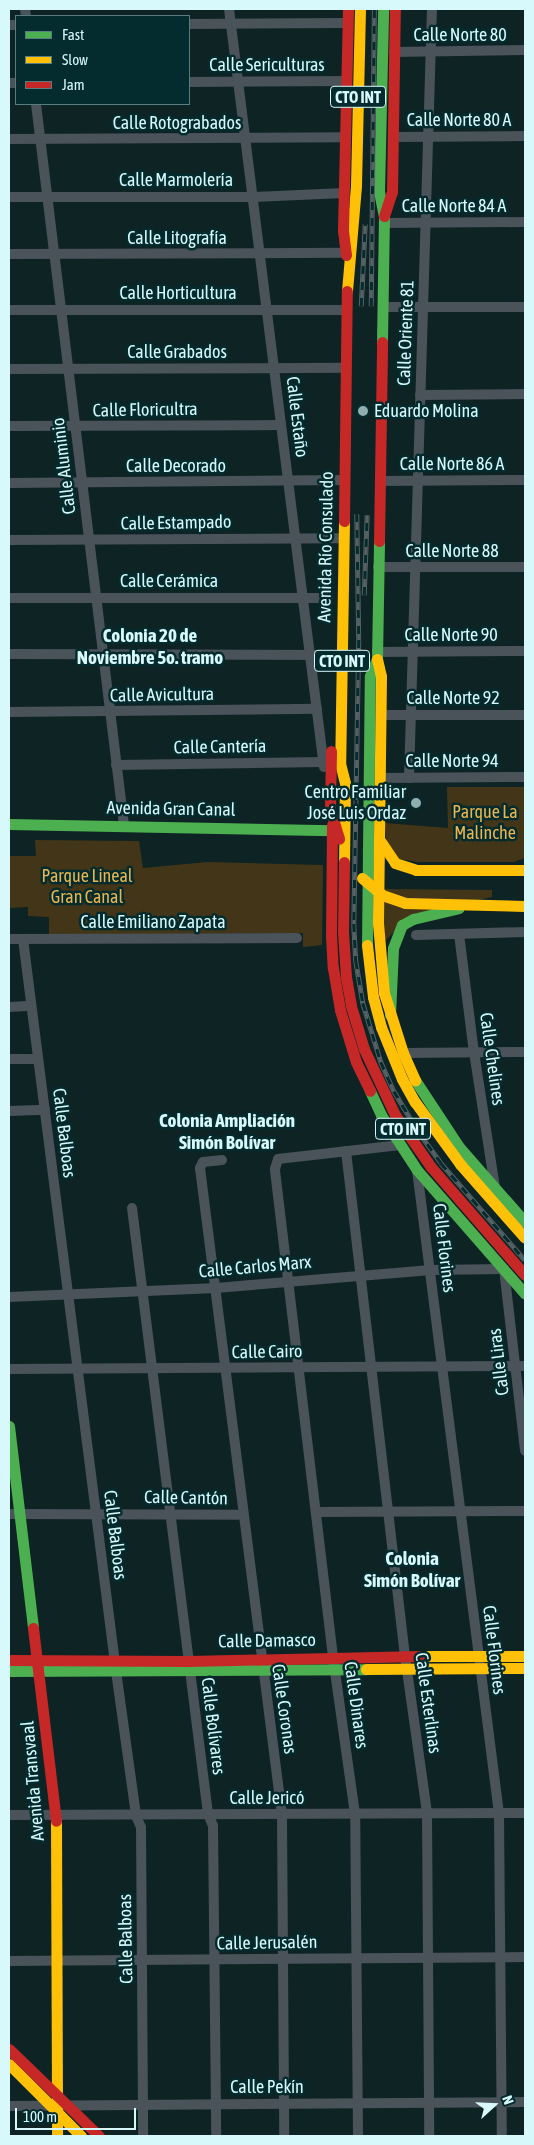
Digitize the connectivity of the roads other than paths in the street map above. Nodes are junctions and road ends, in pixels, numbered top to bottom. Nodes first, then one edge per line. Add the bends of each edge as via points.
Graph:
1 (229, 9) edge
2 (348, 9) edge
3 (360, 9) edge
4 (383, 9) edge
5 (395, 9) edge
6 (432, 9) edge
7 (347, 23) junction
8 (190, 24) edge
9 (231, 24) junction
10 (430, 50) junction
11 (525, 50) edge
12 (394, 52) junction
13 (346, 81) junction
14 (190, 82) edge
15 (238, 82) junction
16 (36, 105) edge
17 (427, 136) junction
18 (525, 136) edge
19 (345, 137) junction
20 (393, 137) junction
21 (41, 139) junction
22 (246, 139) junction
23 (9, 140) edge
24 (344, 194) junction
25 (9, 197) edge
26 (48, 197) junction
27 (253, 197) junction
28 (384, 220) junction
29 (425, 222) junction
30 (525, 222) edge
31 (345, 252) junction
32 (9, 254) edge
33 (55, 254) junction
34 (260, 254) junction
35 (347, 269) junction
36 (383, 307) junction
37 (423, 307) junction
38 (525, 307) edge
39 (267, 309) junction
40 (9, 310) edge
41 (61, 310) junction
42 (347, 310) junction
43 (68, 368) junction
44 (274, 368) junction
45 (346, 368) junction
46 (9, 369) edge
47 (420, 394) junction
48 (525, 394) edge
49 (281, 425) junction
50 (9, 426) edge
51 (75, 427) junction
52 (344, 480) junction
53 (380, 480) junction
54 (418, 480) junction
55 (525, 480) edge
56 (288, 481) junction
57 (82, 482) junction
58 (9, 483) edge
59 (295, 538) junction
60 (343, 538) junction
61 (9, 540) edge
62 (89, 541) junction
63 (343, 558) junction
64 (378, 567) junction
65 (525, 567) edge
66 (415, 568) junction
67 (96, 597) junction
68 (9, 598) edge
69 (303, 598) junction
70 (328, 598) dead end
71 (412, 651) junction
72 (525, 651) edge
73 (9, 654) edge
74 (103, 654) junction
75 (310, 655) junction
76 (329, 655) dead end
77 (377, 656) junction
78 (317, 709) junction
79 (9, 712) edge
80 (110, 712) junction
81 (381, 714) junction
82 (410, 714) junction
83 (525, 715) edge
84 (323, 762) junction
85 (340, 763) junction
86 (116, 765) junction
87 (525, 777) edge
88 (380, 778) junction
89 (409, 778) junction
90 (9, 824) edge
91 (124, 825) junction
92 (332, 830) junction
93 (379, 840) junction
94 (337, 864) junction
95 (373, 864) junction
96 (525, 870) edge
97 (525, 899) edge
98 (337, 902) junction
99 (372, 902) junction
100 (525, 906) edge
101 (525, 932) edge
102 (458, 934) junction
103 (416, 935) dead end
104 (298, 938) dead end
105 (9, 939) edge
106 (23, 939) junction
107 (31, 1006) junction
108 (9, 1007) edge
109 (390, 1015) junction
110 (474, 1052) junction
111 (525, 1052) edge
112 (403, 1053) junction
113 (9, 1059) edge
114 (38, 1059) junction
115 (45, 1110) junction
116 (9, 1111) edge
117 (400, 1145) junction
118 (346, 1151) junction
119 (222, 1160) dead end
120 (417, 1170) junction
121 (495, 1188) junction
122 (132, 1208) dead end
123 (525, 1222) edge
124 (525, 1238) edge
125 (431, 1270) junction
126 (504, 1270) junction
127 (525, 1275) edge
128 (359, 1276) junction
129 (288, 1281) junction
130 (216, 1288) junction
131 (143, 1291) junction
132 (525, 1294) edge
133 (68, 1295) junction
134 (9, 1297) edge
135 (371, 1366) junction
136 (442, 1366) junction
137 (521, 1366) edge
138 (77, 1368) junction
139 (151, 1368) junction
140 (298, 1368) junction
141 (9, 1369) edge
142 (224, 1369) junction
143 (9, 1426) edge
144 (525, 1451) edge
145 (525, 1511) edge
146 (316, 1512) junction
147 (390, 1512) junction
148 (460, 1512) junction
149 (169, 1513) junction
150 (15, 1514) edge
151 (96, 1514) junction
152 (243, 1515) junction
153 (405, 1656) junction
154 (478, 1656) junction
155 (525, 1656) edge
156 (9, 1660) edge
157 (334, 1663) junction
158 (262, 1664) junction
159 (39, 1665) junction
160 (188, 1665) junction
161 (115, 1666) junction
162 (480, 1668) junction
163 (525, 1668) edge
164 (407, 1670) junction
165 (9, 1671) edge
166 (525, 1813) edge
167 (56, 1814) junction
168 (208, 1814) junction
169 (355, 1814) junction
170 (427, 1814) junction
171 (499, 1814) junction
172 (9, 1815) edge
173 (282, 1815) junction
174 (136, 1816) junction
175 (500, 1957) junction
176 (525, 1957) edge
177 (356, 1958) junction
178 (429, 1958) junction
179 (283, 1959) junction
180 (57, 1960) junction
181 (142, 1960) junction
182 (215, 1960) junction
183 (9, 1961) edge
184 (9, 2049) edge
185 (9, 2064) edge
186 (430, 2102) junction
187 (501, 2102) junction
188 (525, 2102) edge
189 (358, 2103) junction
190 (143, 2104) junction
191 (216, 2104) junction
192 (283, 2104) junction
193 (58, 2105) junction
194 (9, 2106) edge
195 (58, 2136) edge
196 (81, 2136) edge
197 (99, 2136) edge
198 (143, 2136) edge
199 (216, 2136) edge
200 (284, 2136) edge
201 (358, 2136) edge
202 (430, 2136) edge
203 (502, 2136) edge

1 - 9 street, Calle Estaño
2 - 7 main road, Avenida Río Consulado / CTO INT
3 - 35 main road, CTO INT via 356,185
4 - 28 main road, CTO INT via 380,192
5 - 12 main road, CTO INT
6 - 10 street, Calle Oriente 81
7 - 9 street
7 - 13 main road, Avenida Río Consulado / CTO INT
8 - 9 street
9 - 15 street, Calle Estaño
10 - 11 street, Calle Norte 80
10 - 12 street, Calle Norte 80
10 - 17 street, Calle Oriente 81
12 - 20 main road, CTO INT
13 - 15 street, Calle Sericulturas
13 - 19 main road, Avenida Río Consulado / CTO INT
14 - 15 street, Calle Sericulturas
15 - 22 street, Calle Estaño
16 - 21 street, Calle Aluminio
17 - 18 street, Calle Norte 80 A
17 - 20 street, Calle Norte 80 A
17 - 29 street, Calle Oriente 81
19 - 22 street, Calle Rotograbados
19 - 24 main road, Avenida Río Consulado / CTO INT
20 - 28 main road, CTO INT via 392,192
21 - 22 street, Calle Rotograbados
21 - 23 street, Calle Rotograbados
21 - 26 street, Calle Aluminio
22 - 27 street, Calle Estaño
24 - 27 street, Calle Marmolería
24 - 31 main road, Avenida Río Consulado / CTO INT
25 - 26 street, Calle Marmolería
26 - 27 street, Calle Marmolería
26 - 33 street, Calle Aluminio
27 - 34 street, Calle Estaño
28 - 29 street, Calle Norte 84 A
28 - 36 main road, CTO INT
29 - 30 street, Calle Norte 84 A
29 - 37 street, Calle Oriente 81
31 - 34 street, Calle Litografía
31 - 35 main road, Avenida Río Consulado / CTO INT
32 - 33 street, Calle Litografía
33 - 34 street, Calle Litografía
33 - 41 street, Calle Aluminio
34 - 39 street, Calle Estaño
35 - 42 main road, Avenida Río Consulado / CTO INT
36 - 37 street
36 - 53 main road, CTO INT
37 - 38 street
37 - 47 street, Calle Oriente 81
39 - 41 street, Calle Horticultura
39 - 42 street, Calle Horticultura
39 - 44 street, Calle Estaño
40 - 41 street, Calle Horticultura
41 - 43 street, Calle Aluminio
42 - 45 main road, Avenida Río Consulado / CTO INT
43 - 44 street, Calle Grabados
43 - 46 street, Calle Grabados
43 - 51 street, Calle Aluminio
44 - 45 street, Calle Grabados
44 - 49 street, Calle Estaño
45 - 52 main road, Avenida Río Consulado / CTO INT
47 - 48 street
47 - 54 street, Calle Oriente 81
49 - 51 street, Calle Floricultra
49 - 56 street, Calle Estaño
50 - 51 street, Calle Floricultra
51 - 57 street, Calle Aluminio
52 - 56 street, Calle Decorado
52 - 60 main road, Avenida Río Consulado / CTO INT
53 - 54 street, Calle Norte 86 A
53 - 64 main road, CTO INT
54 - 55 street, Calle Norte 86 A
54 - 66 street, Calle Oriente 81
56 - 57 street, Calle Decorado
56 - 59 street, Calle Estaño
57 - 58 street, Calle Decorado
57 - 62 street, Calle Aluminio
59 - 60 street, Calle Estampado
59 - 62 street, Calle Estampado
59 - 69 street, Calle Estaño
60 - 63 main road, Avenida Río Consulado / CTO INT
61 - 62 street, Calle Estampado
62 - 67 street, Calle Aluminio
63 - 85 main road, Avenida Río Consulado / CTO INT
63 - 100 main road via 333,575 330,809 342,848 362,878 373,889 394,901 419,905
64 - 66 street, Calle Norte 88
64 - 77 main road, CTO INT
65 - 66 street, Calle Norte 88
66 - 71 street, Calle Oriente 81
67 - 68 street, Calle Cerámica
67 - 69 street, Calle Cerámica
67 - 74 street, Calle Aluminio
69 - 70 street, Calle Cerámica
69 - 75 street, Calle Estaño
71 - 72 street, Calle Norte 90
71 - 77 street, Calle Norte 90
71 - 82 street, Calle Oriente 81
73 - 74 street
74 - 75 street
74 - 80 street, Calle Aluminio
75 - 76 street
75 - 78 street, Calle Estaño
77 - 81 main road, CTO INT via 381,676
77 - 95 main road, CTO INT via 370,676
78 - 80 street, Calle Avicultura
78 - 84 street, Calle Estaño
79 - 80 street, Calle Avicultura
80 - 86 street, Calle Aluminio
81 - 82 street, Calle Norte 92
81 - 88 main road, CTO INT
82 - 83 street, Calle Norte 92
82 - 89 street, Calle Oriente 81
84 - 86 street, Calle Cantería
84 - 92 street, Calle Estaño
85 - 92 main road, Avenida Río Consulado / CTO INT via 333,784
85 - 94 main road, CTO INT via 345,782
86 - 91 street, Calle Aluminio
87 - 89 street, Calle Norte 94
88 - 89 street, Calle Norte 94
88 - 93 main road, CTO INT
90 - 91 main road, Avenida Gran Canal
91 - 92 main road, Avenida Gran Canal
92 - 94 main road, Avenida Río Consulado / CTO INT
93 - 95 main road, CTO INT
93 - 96 main road via 395,863 416,870
94 - 98 main road, CTO INT
95 - 99 main road, CTO INT
97 - 109 main road via 482,903 413,919 402,925 394,948
98 - 117 main road, CTO INT via 333,968 345,1030 363,1080
98 - 127 main road, CTO INT via 351,1006 364,1049 382,1091 431,1167
99 - 109 main road, CTO INT
99 - 124 main road, CTO INT via 367,942 373,997 402,1079 449,1149
101 - 102 street
102 - 103 street
102 - 110 street, Calle Chelines
104 - 106 street, Calle Emiliano Zapata
105 - 106 street, Calle Emiliano Zapata
106 - 107 street, Calle Balboas
107 - 108 street
107 - 114 street, Calle Balboas
109 - 112 main road, CTO INT
110 - 111 street
110 - 112 street
110 - 121 street, Calle Chelines
112 - 121 main road, CTO INT via 415,1080 443,1125
113 - 114 street
114 - 115 street, Calle Balboas
115 - 116 street
115 - 133 street, Calle Balboas
117 - 118 street
117 - 120 main road, CTO INT
118 - 128 street, Calle Esterlinas
118 - 129 street, Calle Dinares via 278,1159 275,1169
119 - 130 street, Calle Coronas via 203,1162 200,1168
120 - 125 street, Calle Florines
120 - 126 main road, CTO INT
121 - 123 main road, CTO INT
122 - 131 street, Calle Bolívares
125 - 126 street, Calle Carlos Marx
125 - 128 street, Calle Carlos Marx
125 - 136 street, Calle Florines
126 - 132 main road, CTO INT
126 - 137 street, Calle Liras
128 - 129 street, Calle Carlos Marx
128 - 135 street, Calle Esterlinas
129 - 130 street, Calle Carlos Marx
129 - 140 street, Calle Dinares
130 - 131 street, Calle Carlos Marx
130 - 142 street, Calle Coronas
131 - 133 street, Calle Carlos Marx
131 - 139 street, Calle Bolívares
133 - 134 street, Calle Carlos Marx
133 - 138 street, Calle Balboas
135 - 136 street, Calle Cairo
135 - 140 street, Calle Cairo
135 - 147 street, Calle Esterlinas
136 - 137 street, Calle Cairo
136 - 148 street, Calle Florines
137 - 144 street, Calle Liras
138 - 139 street, Calle Cairo
138 - 141 street, Calle Cairo
138 - 151 street, Calle Balboas
139 - 142 street, Calle Cairo
139 - 149 street, Calle Bolívares
140 - 142 street, Calle Cairo
140 - 146 street, Calle Dinares
142 - 152 street, Calle Coronas
143 - 150 main road, Avenida Transvaal
145 - 148 street
146 - 147 street
146 - 157 street, Calle Dinares
147 - 148 street
147 - 153 street, Calle Esterlinas
148 - 154 street, Calle Florines
149 - 151 street, Calle Cantón
149 - 152 street, Calle Cantón
149 - 160 street, Calle Bolívares
150 - 151 street, Calle Cantón
150 - 159 main road, Avenida Transvaal
151 - 161 street, Calle Balboas
152 - 158 street, Calle Coronas
153 - 154 main road, Calle Damasco
153 - 157 main road, Calle Damasco
153 - 164 street, Calle Esterlinas
154 - 155 main road, Calle Damasco
154 - 162 street, Calle Florines
156 - 159 main road, Calle Damasco
157 - 158 main road, Calle Damasco
157 - 164 main road, Calle Damasco
157 - 169 street, Calle Dinares
158 - 160 main road, Calle Damasco
158 - 173 street, Calle Coronas
159 - 161 main road, Calle Damasco
159 - 165 main road, Calle Damasco
159 - 167 main road, Avenida Transvaal
160 - 161 main road, Calle Damasco
160 - 168 street, Calle Bolívares
161 - 174 street, Calle Balboas
162 - 163 main road, Calle Damasco
162 - 164 main road, Calle Damasco
162 - 171 street, Calle Florines
164 - 170 street, Calle Esterlinas
166 - 171 street, Calle Jericó
167 - 172 street, Calle Jericó
167 - 174 street, Calle Jericó
167 - 180 main road, Avenida Transvaal
168 - 173 street, Calle Jericó
168 - 174 street, Calle Jericó
168 - 182 street, Calle Bolívares via 213,1826
169 - 170 street, Calle Jericó
169 - 173 street, Calle Jericó
169 - 177 street, Calle Dinares
170 - 171 street, Calle Jericó
170 - 178 street, Calle Esterlinas
171 - 175 street, Calle Florines
173 - 179 street, Calle Coronas
174 - 181 street, Calle Balboas via 141,1827
175 - 176 street, Calle Jerusalén
175 - 178 street, Calle Jerusalén
175 - 187 street, Calle Florines
177 - 178 street, Calle Jerusalén
177 - 179 street, Calle Jerusalén
177 - 189 street, Calle Dinares
178 - 186 street, Calle Esterlinas
179 - 182 street, Calle Jerusalén
179 - 192 street, Calle Coronas
180 - 181 street, Calle Jerusalén
180 - 183 street, Calle Jerusalén
180 - 193 main road, Avenida Transvaal
181 - 182 street, Calle Jerusalén
181 - 190 street, Calle Balboas
182 - 191 street, Calle Bolívares
184 - 193 main road
185 - 193 main road
186 - 187 street, Calle Pekín
186 - 189 street, Calle Pekín
186 - 202 street, Calle Esterlinas
187 - 188 street, Calle Pekín
187 - 203 street, Calle Florines
189 - 192 street, Calle Pekín
189 - 201 street, Calle Dinares
190 - 191 street, Calle Pekín
190 - 193 street, Calle Pekín
190 - 198 street, Calle Balboas
191 - 192 street, Calle Pekín
191 - 199 street, Calle Bolívares
192 - 200 street, Calle Coronas
193 - 194 street, Calle Pekín
193 - 195 main road, Avenida Transvaal
193 - 196 main road
193 - 197 main road

